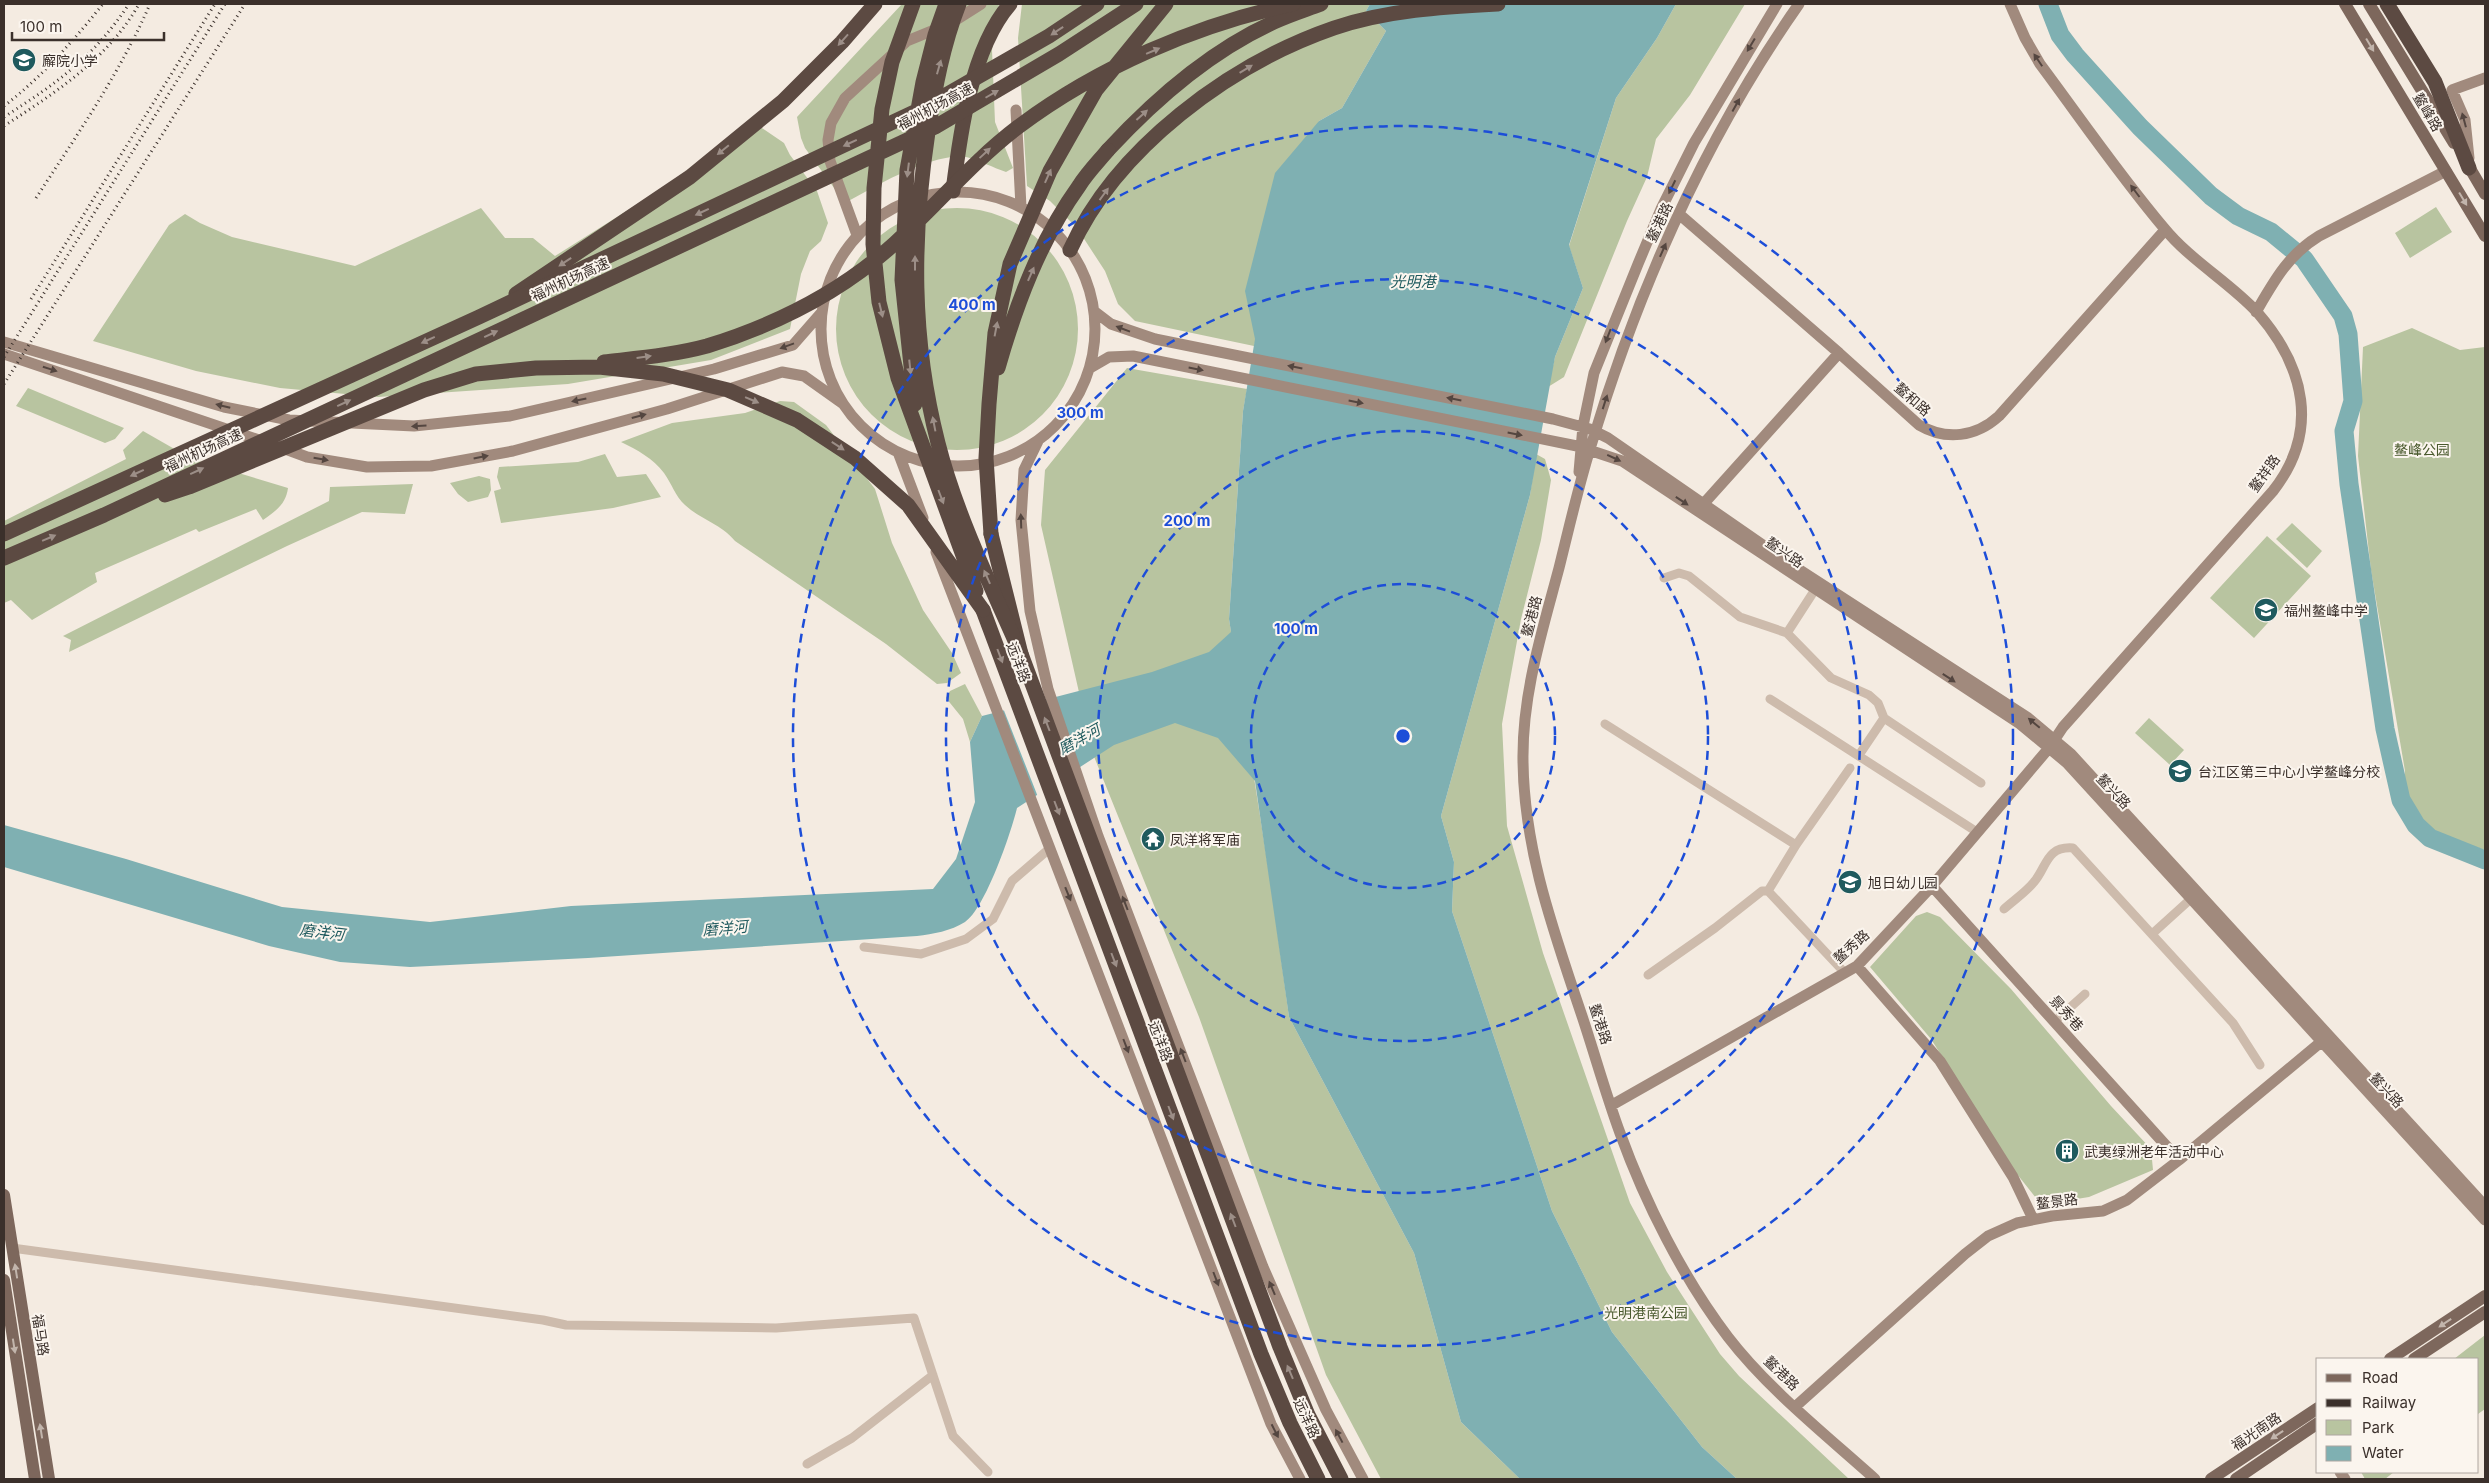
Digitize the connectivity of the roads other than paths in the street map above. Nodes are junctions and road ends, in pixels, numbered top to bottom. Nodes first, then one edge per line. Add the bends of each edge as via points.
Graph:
1 (875, 4) edge
2 (912, 4) edge
3 (946, 4) edge
4 (959, 4) edge
5 (981, 4) edge
6 (1010, 4) edge
7 (1097, 4) edge
8 (1136, 4) edge
9 (1166, 4) edge
10 (1293, 4) edge
11 (1321, 4) edge
12 (1403, 4) edge
13 (1498, 4) edge
14 (1777, 4) edge
15 (1799, 4) edge
16 (2010, 4) edge
17 (2345, 4) edge
18 (2368, 4) edge
19 (2387, 4) edge
20 (1334, 28) junction
21 (2485, 78) edge
22 (1016, 110) dead end
23 (2470, 168) junction
24 (2446, 171) junction
25 (953, 191) junction
26 (2485, 194) edge
27 (1021, 207) junction
28 (1679, 214) junction
29 (2165, 230) junction
30 (857, 234) junction
31 (2485, 236) edge
32 (1070, 250) junction
33 (1094, 311) junction
34 (2256, 312) junction
35 (821, 313) junction
36 (478, 317) junction
37 (4, 342) edge
38 (1839, 353) junction
39 (4, 354) edge
40 (561, 368) junction
41 (1090, 368) junction
42 (842, 403) junction
43 (989, 404) junction
44 (1583, 426) junction
45 (1596, 431) junction
46 (1038, 441) junction
47 (1585, 448) junction
48 (898, 452) junction
49 (924, 453) junction
50 (1644, 470) junction
51 (1700, 507) junction
52 (104, 515) junction
53 (4, 534) edge
54 (4, 558) edge
55 (1664, 578) dead end
56 (1817, 586) junction
57 (983, 610) junction
58 (1787, 633) junction
59 (1021, 654) junction
60 (1770, 699) dead end
61 (1884, 718) junction
62 (1605, 724) dead end
63 (2051, 744) junction
64 (1859, 755) junction
65 (1850, 768) dead end
66 (1981, 783) dead end
67 (1977, 832) junction
68 (1796, 845) junction
69 (1049, 849) junction
70 (1932, 886) junction
71 (1768, 891) junction
72 (2196, 894) junction
73 (2004, 909) dead end
74 (2152, 934) junction
75 (864, 947) dead end
76 (1857, 966) junction
77 (1845, 974) junction
78 (1648, 975) dead end
79 (2085, 994) dead end
80 (2055, 1022) junction
81 (2325, 1038) junction
82 (2260, 1065) dead end
83 (1612, 1105) junction
84 (2179, 1160) junction
85 (4, 1195) edge
86 (2485, 1206) edge
87 (2033, 1219) junction
88 (2485, 1220) edge
89 (12, 1248) junction
90 (4, 1280) edge
91 (2485, 1296) edge
92 (2485, 1312) edge
93 (2392, 1358) edge
94 (2416, 1358) edge
95 (933, 1375) junction
96 (1796, 1406) junction
97 (2316, 1409) edge
98 (2316, 1427) edge
99 (807, 1464) dead end
100 (988, 1472) dead end
101 (35, 1479) edge
102 (49, 1479) edge
103 (1300, 1479) edge
104 (1318, 1479) edge
105 (1341, 1479) edge
106 (1362, 1479) edge
107 (1875, 1479) edge
108 (2211, 1479) edge
109 (2236, 1479) edge

1 -> 36 highway, bridge via 783,101 690,176
2 -> 49 highway, bridge via 892,62 882,109 874,188 873,244 879,302 898,378
3 -> 49 highway, bridge via 923,82 907,170 902,280 910,372
59 -> 4 highway, bridge via 983,567 938,443 916,315 915,256 921,178 936,77
5 - 30 main road via 951,23 907,41 845,98 831,123 828,140 830,161
6 - 25 highway via 985,47 970,90
7 -> 36 highway, 福州机场高速, bridge via 1049,36 925,107
52 -> 8 highway, 福州机场高速, bridge via 935,127 1060,54
43 -> 9 highway, bridge via 995,333 1010,264 1050,171 1096,90
40 -> 10 highway, bridge via 706,346 824,297 892,245 988,151 1020,125 1090,79 1198,32 1262,10
43 -> 11 highway, bridge via 1029,278 1051,231 1079,185 1134,122 1193,71 1274,22
12 - 20 highway
13 - 20 highway via 1429,8
14 -> 44 main road, 鳌港路 via 1716,104 1661,209 1594,373
28 -> 15 main road, 鳌港路 via 1739,100
29 -> 16 main road, 鳌祥路 via 2040,64
17 -> 24 main road, 鳌峰路
18 - 23 main road, 鳌峰路
19 - 23 highway via 2435,82
32 -> 20 highway via 1089,214 1140,151 1206,95 1247,68
23 -> 21 main road via 2465,120 2452,90
22 - 27 main road
23 - 26 main road, 鳌峰路
24 -> 31 main road, 鳌峰路
24 - 34 main road via 2302,247 2277,275
25 - 27 main road via 988,195
25 - 30 main road via 926,195 901,204 877,217
27 - 32 main road via 1048,226
28 - 38 main road, 鳌和路
45 -> 28 main road, 鳌港路 via 1620,360
29 - 34 main road, 鳌祥路
29 - 38 main road, 鳌和路 via 1999,416 1976,431 1947,436 1919,425
30 - 35 main road via 827,284
32 - 33 main road via 1086,279
33 - 41 main road via 1095,340
44 -> 33 main road via 1155,339 1111,324
34 - 63 main road, 鳌祥路 via 2288,358 2300,390 2301,430 2290,465 2273,491
35 -> 37 main road via 793,345 714,369 510,416 414,426 289,420 224,407
35 - 42 main road via 821,344 828,375
36 -> 53 highway, 福州机场高速, bridge
38 - 51 main road
39 -> 42 main road via 307,456 367,467 430,466 513,451 782,372 810,379
40 - 52 highway, bridge via 476,374 424,390 189,487
40 -> 57 highway, bridge via 599,367 663,374 728,390 797,420 855,458 908,504
41 - 46 main road via 1070,409
41 -> 47 main road via 1109,357 1133,356
42 - 48 main road via 864,428
43 - 59 highway, bridge via 986,458 992,534
44 - 45 main road
44 - 47 main road, 鳌港路
45 - 47 main road, 鳌港路
45 - 50 main road
46 - 48 main road via 1006,458 970,466 933,464
106 -> 46 main road via 1326,1410 1263,1267 1098,836 1048,690 1030,611 1021,520 1023,475
47 -> 50 main road
47 - 83 main road, 鳌港路 via 1577,499 1528,682 1523,788 1528,834 1538,879
48 - 69 main road
49 -> 57 highway, bridge
50 - 51 main road, 鳌兴路
51 - 56 main road, 鳌兴路
54 -> 52 highway, 福州机场高速, bridge
55 - 58 street via 1679,573 1689,576 1740,617
56 - 58 street
56 - 63 main road, 鳌兴路 via 2027,718
57 -> 104 highway, 远洋路 via 1261,1354
58 - 61 street via 1831,678 1869,695 1878,703
105 -> 59 highway, 远洋路 via 1308,1415 1280,1347
60 - 64 street
61 - 64 street
61 - 66 street
62 - 68 street
63 - 67 main road, 鳌秀路
63 - 72 main road, 鳌兴路 via 2071,754
64 - 67 street
65 - 68 street
67 - 70 main road, 鳌秀路
68 - 71 street
69 - 75 street via 1012,881 993,919 966,938 921,954
69 -> 103 main road via 1271,1424
70 - 76 main road, 鳌秀路
70 - 80 main road, 景秀巷
71 - 77 street
71 - 78 street via 1762,891
72 - 74 street
72 - 81 main road, 鳌兴路
73 - 74 street via 2035,882 2051,855 2061,849 2073,848
74 - 82 street via 2233,1023
76 - 77 main road, 鳌秀路
76 - 87 main road via 1940,1061 2016,1182
77 - 83 main road, 鳌秀路
79 - 80 street
80 - 84 main road, 景秀巷
81 - 84 main road, 鳌景路
81 - 86 main road, 鳌兴路
81 - 88 main road, 鳌兴路
83 - 96 main road, 鳌港路 via 1641,1184 1695,1286 1732,1342
84 - 87 main road, 鳌景路 via 2138,1192 2109,1209
85 - 89 main road, 福马路
87 - 96 main road, 鳌景路 via 2005,1227 1981,1241
89 - 95 street via 566,1325 776,1328 914,1318
102 -> 89 main road, 福马路
90 -> 101 main road, 福马路
91 -> 93 main road
92 - 94 main road
95 - 99 street via 852,1438
95 - 100 street via 954,1436
96 - 107 main road, 鳌港路
97 -> 108 main road, 福光南路
98 - 109 main road, 福光南路

